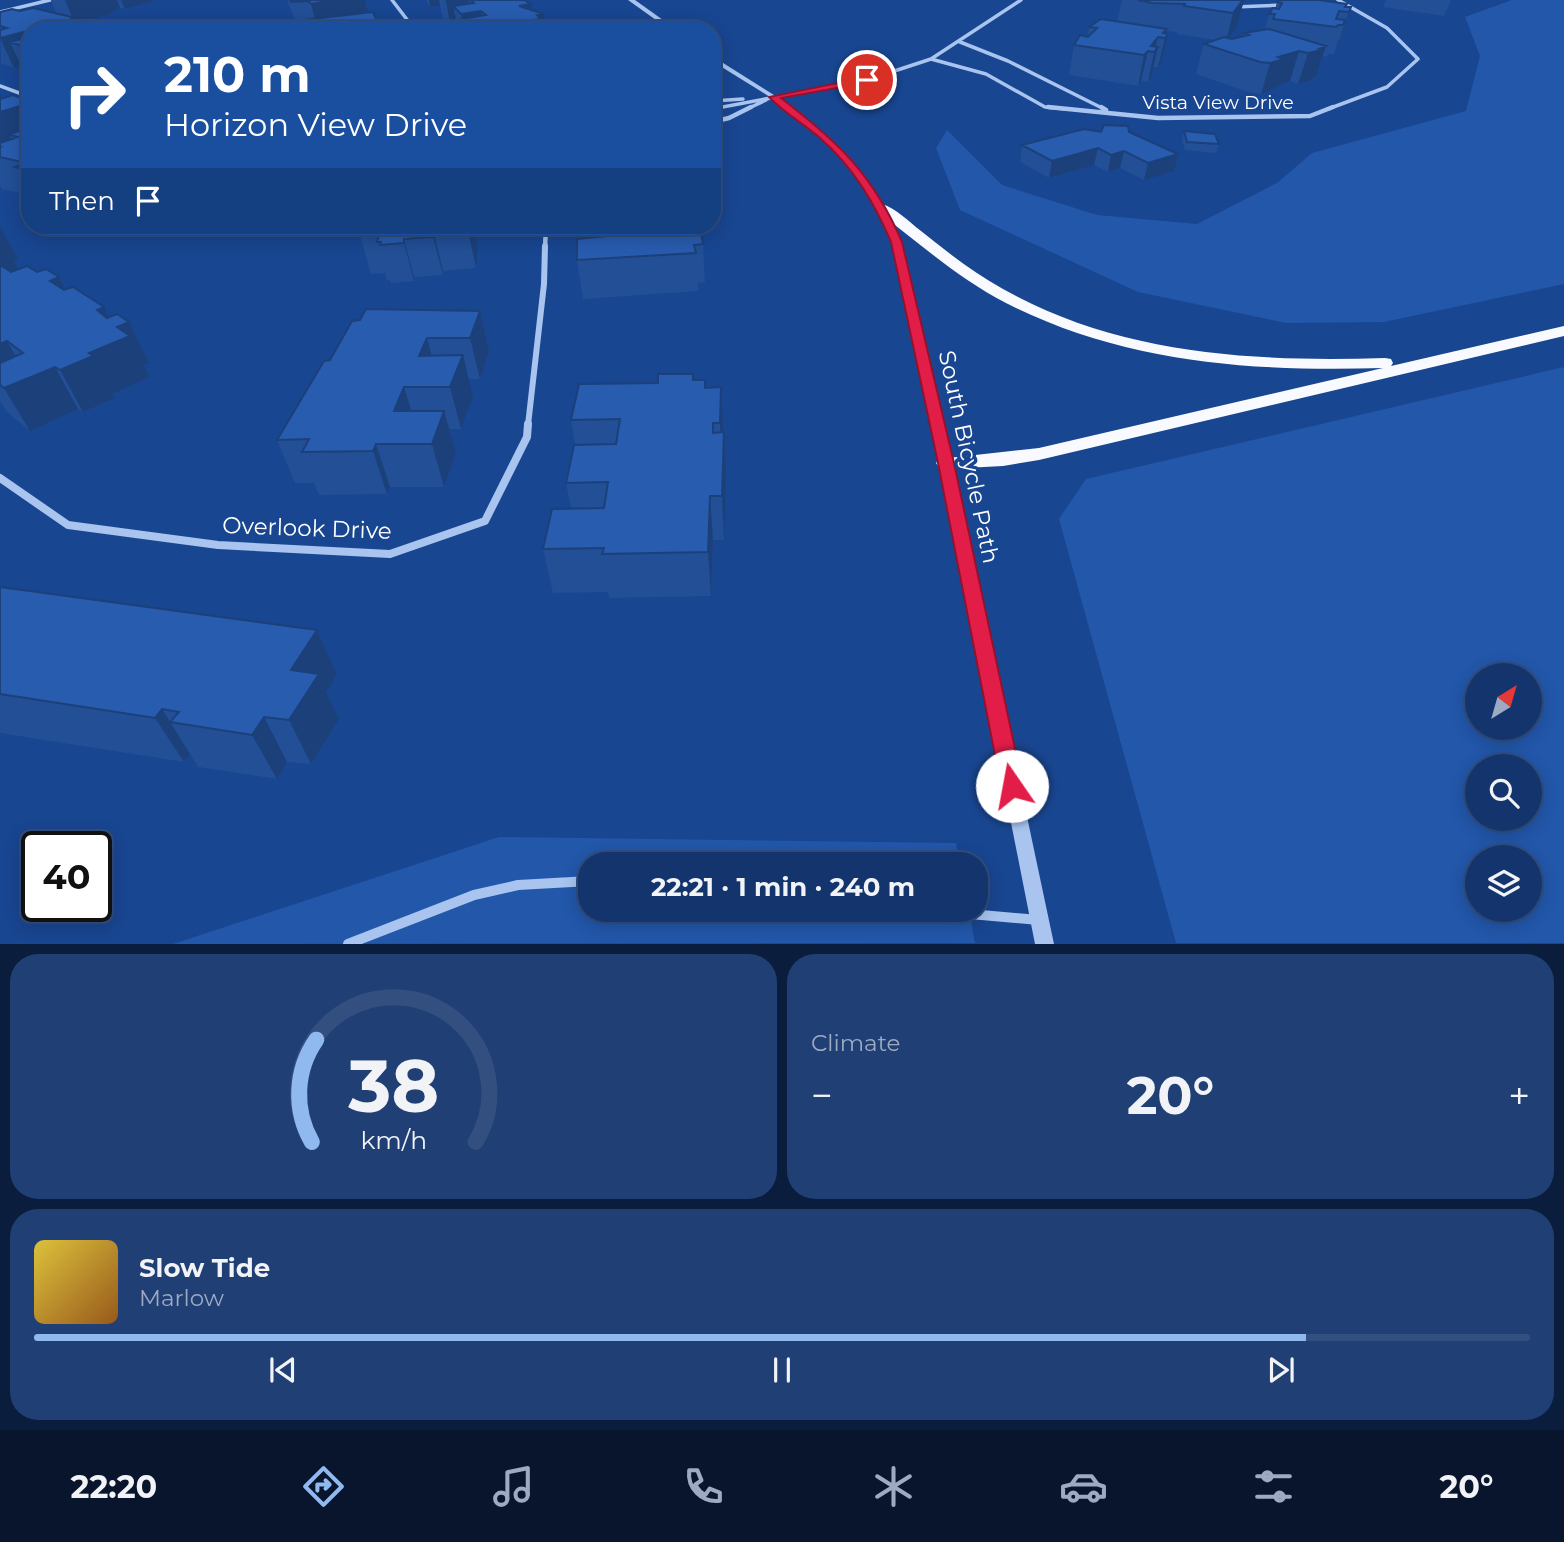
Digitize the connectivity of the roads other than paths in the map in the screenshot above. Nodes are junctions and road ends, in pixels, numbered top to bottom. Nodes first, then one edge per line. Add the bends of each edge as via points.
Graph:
1 (50, 0) edge
2 (392, 0) edge
3 (631, 0) edge
4 (1021, 0) edge
5 (1340, 2) edge
6 (1329, 4) edge
7 (1289, 5) edge
8 (1235, 7) edge
9 (0, 12) edge
10 (408, 21) edge
11 (661, 21) edge
12 (960, 42) junction
13 (931, 58) junction
14 (721, 64) edge
15 (0, 86) edge
16 (21, 94) edge
17 (773, 97) junction
18 (721, 99) edge
19 (752, 100) junction
20 (721, 107) edge
21 (1113, 114) junction
22 (721, 120) edge
23 (882, 208) junction
24 (545, 235) edge
25 (1564, 331) edge
26 (1435, 361) junction
27 (946, 463) junction
28 (0, 478) edge
29 (578, 882) edge
30 (988, 915) edge
31 (1040, 920) junction
32 (348, 943) edge
33 (1045, 943) edge

1 - 9 street
2 - 10 street
3 - 11 street
4 - 12 street
5 - 6 street
5 - 21 street, Vista View Drive via 1387,27 1418,59 1387,87 1310,116 1158,118
7 - 8 street
12 - 13 street
12 - 21 street, Vista View Drive
13 - 17 street via 867,80
13 - 21 street, Vista View Drive via 986,74 1045,107
14 - 17 street, South Bicycle Path
15 - 16 street
17 - 19 street
17 - 22 street
17 - 23 street, South Bicycle Path via 848,160
18 - 19 street
19 - 20 street
23 - 26 highway via 1010,299 1122,341 1258,365
23 - 27 street, South Bicycle Path via 897,242
24 - 28 street, Overlook Drive via 527,437 485,521 390,554 218,545 68,525
25 - 26 highway
26 - 27 highway via 1039,454
27 - 31 street, South Bicycle Path
29 - 32 street via 518,885 474,895
30 - 31 street
31 - 33 street, South Bicycle Path

